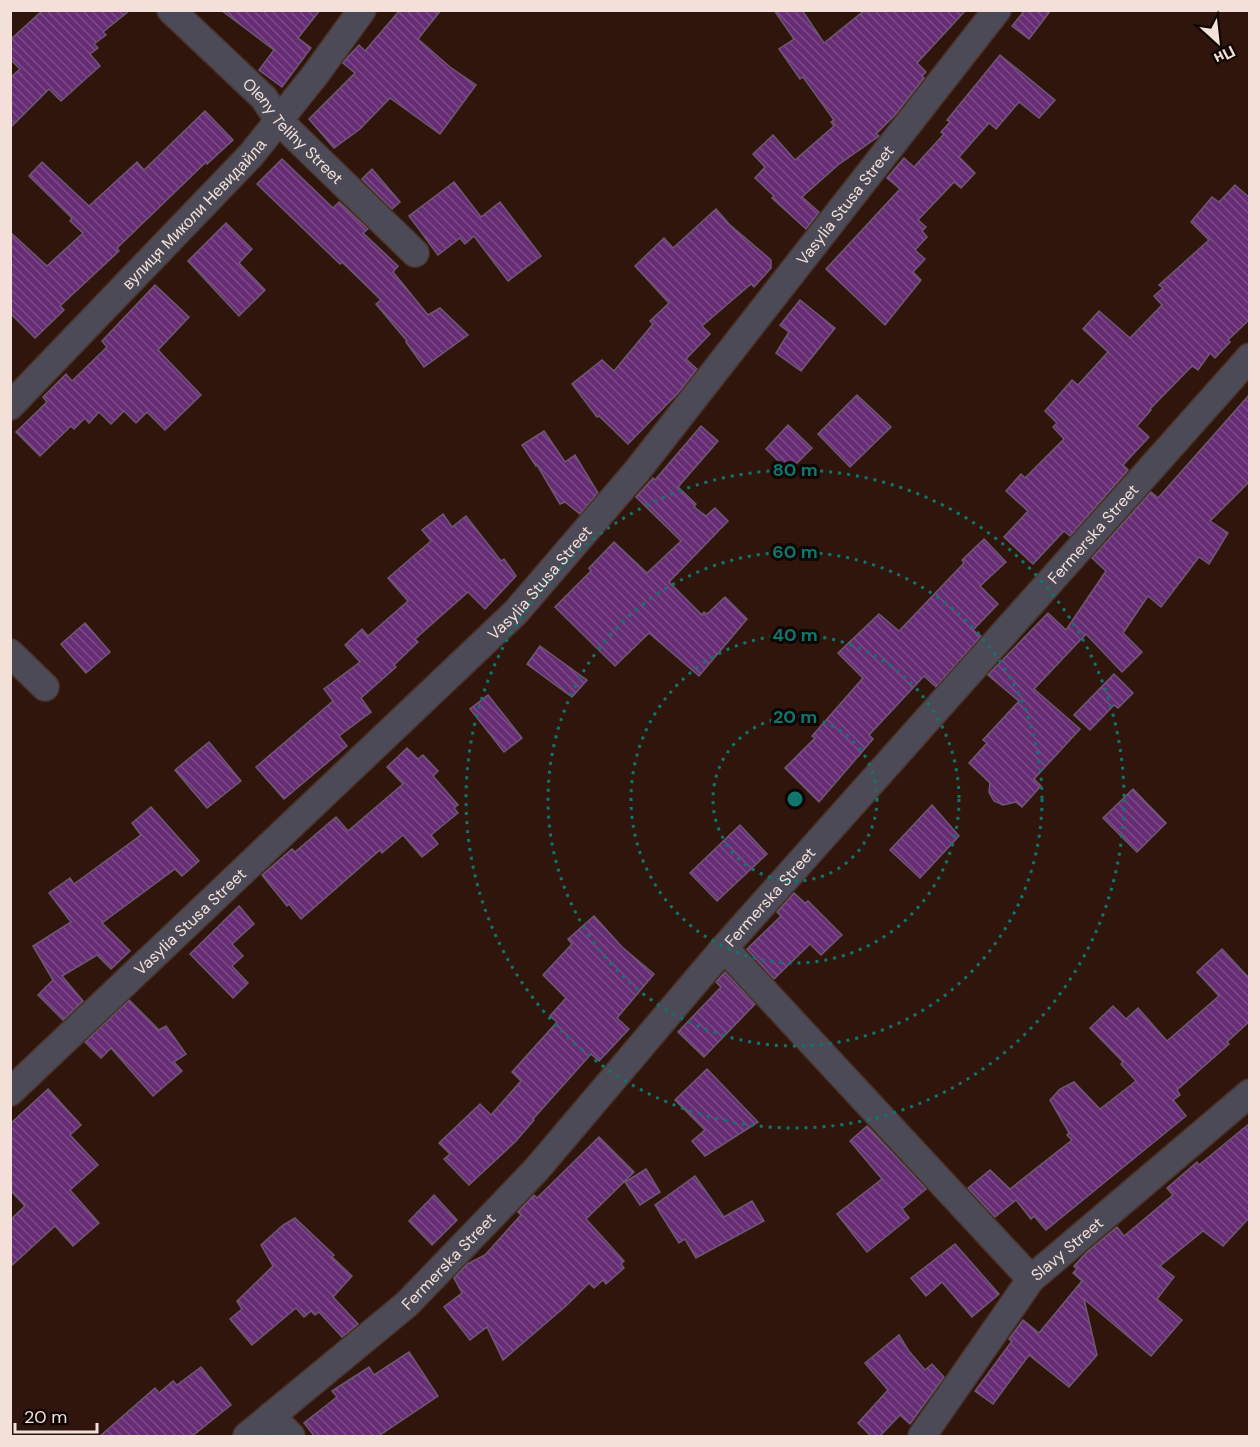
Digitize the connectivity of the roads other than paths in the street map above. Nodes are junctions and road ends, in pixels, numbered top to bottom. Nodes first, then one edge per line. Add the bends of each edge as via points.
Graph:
1 (171, 10) edge
2 (362, 10) edge
3 (998, 10) edge
4 (279, 121) junction
5 (415, 253) dead end
6 (1250, 357) edge
7 (10, 406) edge
8 (10, 653) edge
9 (45, 687) dead end
10 (724, 948) junction
11 (10, 1092) edge
12 (1250, 1093) edge
13 (1031, 1279) junction
14 (271, 1416) junction
15 (247, 1437) edge
16 (291, 1437) edge
17 (922, 1437) edge

1 - 4 street, Oleny Telihy Street via 264,98
2 - 4 street, вулиця Миколи Невидайла
3 - 11 street, Vasylia Stusa Street via 637,471 516,612
4 - 5 street, Oleny Telihy Street
4 - 7 street, вулиця Миколи Невидайла
6 - 10 street, Fermerska Street
8 - 9 street
10 - 13 street
10 - 14 street, Fermerska Street via 536,1170 415,1295
12 - 13 street, Slavy Street
13 - 17 street, Slavy Street
14 - 15 street, Fermerska Street
14 - 16 street

